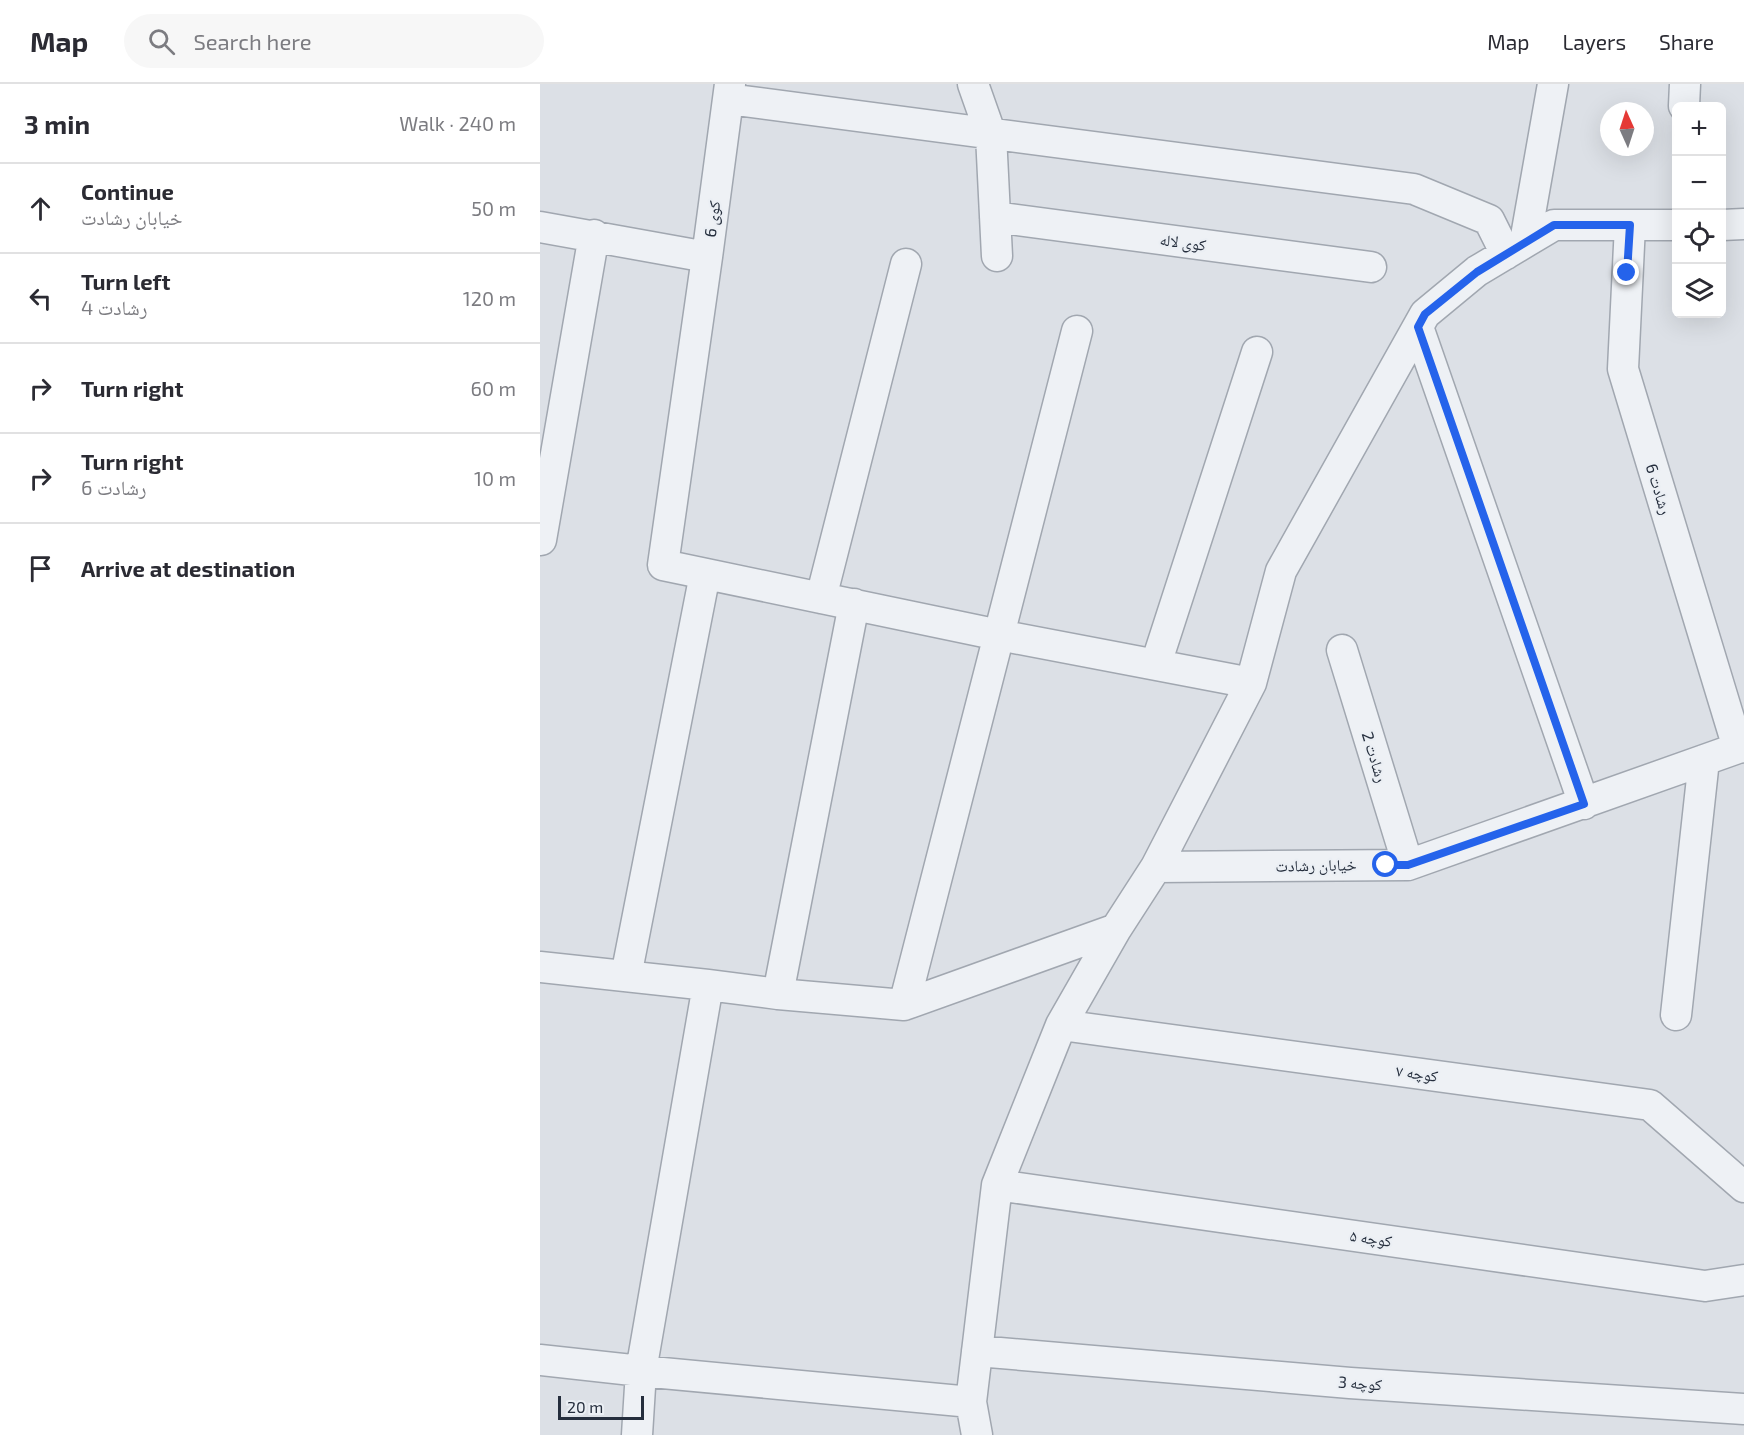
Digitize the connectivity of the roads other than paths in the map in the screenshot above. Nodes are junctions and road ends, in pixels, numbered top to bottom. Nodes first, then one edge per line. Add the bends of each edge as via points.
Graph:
1 (973, 84) edge
2 (1553, 84) edge
3 (1685, 84) edge
4 (729, 92) edge
5 (1684, 102) edge
6 (991, 135) junction
7 (995, 217) junction
8 (1744, 224) edge
9 (1630, 225) junction
10 (1672, 225) edge
11 (1726, 225) edge
12 (540, 227) edge
13 (594, 235) junction
14 (1516, 248) junction
15 (997, 256) dead end
16 (707, 257) junction
17 (906, 264) dead end
18 (1371, 267) dead end
19 (1418, 327) junction
20 (1077, 332) dead end
21 (1257, 351) dead end
22 (541, 540) edge
23 (705, 574) junction
24 (821, 598) junction
25 (854, 604) junction
26 (999, 635) junction
27 (1342, 650) dead end
28 (1156, 664) junction
29 (1251, 683) junction
30 (1741, 748) edge
31 (1704, 760) junction
32 (1584, 804) junction
33 (1408, 865) junction
34 (1156, 867) junction
35 (1116, 929) junction
36 (540, 967) edge
37 (626, 976) junction
38 (708, 985) junction
39 (778, 994) junction
40 (904, 1005) junction
41 (1676, 1015) dead end
42 (1061, 1025) junction
43 (998, 1185) junction
44 (1744, 1187) edge
45 (1744, 1280) edge
46 (977, 1351) junction
47 (540, 1359) edge
48 (641, 1371) junction
49 (971, 1402) junction
50 (1744, 1409) edge
51 (637, 1435) edge
52 (977, 1435) edge

1 - 6 street
2 - 14 street
3 - 5 street
4 - 6 street
4 - 16 street, کوی 6
6 - 7 street
6 - 14 street via 1414,189 1489,220
7 - 15 street
7 - 18 street, کوی لاله
8 - 11 street
9 - 10 street
9 - 14 street via 1554,225
9 - 30 street, رشادت 6 via 1623,369
12 - 13 street, کوی 6
13 - 16 street, کوی 6
13 - 22 street
14 - 19 street via 1477,272 1425,314
16 - 23 street via 663,565
17 - 24 street
19 - 29 street via 1281,571
19 - 32 street
20 - 26 street
21 - 28 street
23 - 24 street
23 - 37 street
24 - 25 street
25 - 26 street
25 - 39 street
26 - 28 street
26 - 40 street
27 - 33 street, رشادت 2
28 - 29 street
29 - 34 street
30 - 31 street, خیابان رشادت
31 - 32 street, خیابان رشادت
31 - 41 street
32 - 33 street, خیابان رشادت
33 - 34 street, خیابان رشادت
34 - 35 street
35 - 40 street
35 - 42 street
36 - 37 street
37 - 38 street
38 - 39 street
38 - 48 street
39 - 40 street
42 - 43 street
42 - 44 street, کوچه ۷ via 1650,1105
43 - 45 street, کوچه ۵ via 1705,1286
43 - 46 street
46 - 49 street
46 - 50 street, کوچه 3 via 1350,1383
47 - 48 street
48 - 49 street
48 - 51 street
49 - 52 street

